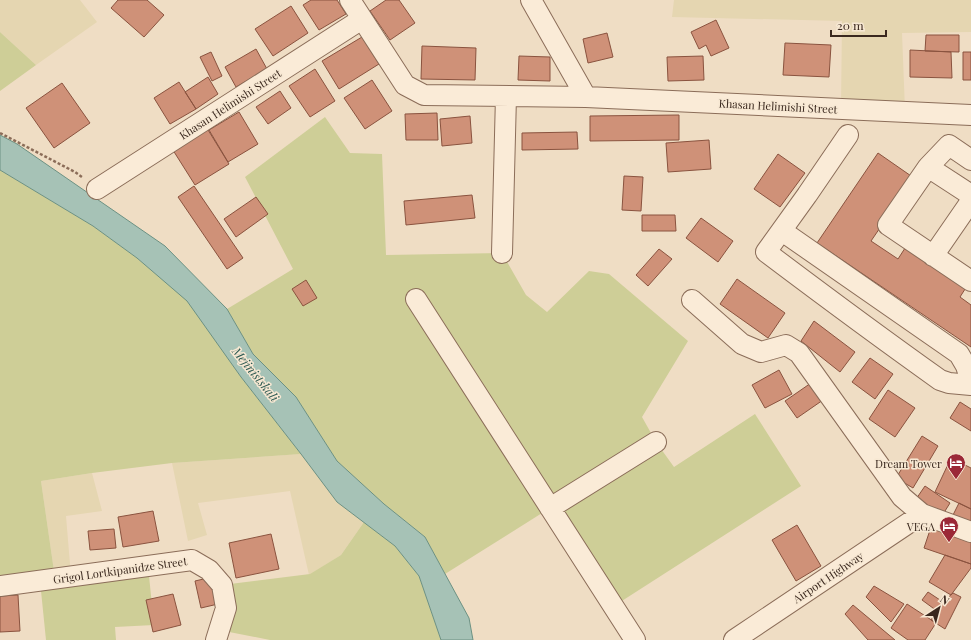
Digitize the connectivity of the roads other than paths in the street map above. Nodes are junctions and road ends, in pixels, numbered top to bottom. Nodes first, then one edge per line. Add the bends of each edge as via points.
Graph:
1 (350, 0) edge
2 (531, 0) edge
3 (362, 19) junction
4 (506, 96) junction
5 (586, 97) junction
6 (971, 115) edge
7 (848, 135) dead end
8 (949, 145) junction
9 (971, 146) edge
10 (971, 160) edge
11 (928, 167) junction
12 (97, 189) road end
13 (971, 195) edge
14 (971, 201) edge
15 (782, 231) junction
16 (502, 253) dead end
17 (933, 256) junction
18 (971, 281) edge
19 (416, 299) dead end
20 (692, 300) dead end
21 (971, 380) edge
22 (971, 384) edge
23 (656, 442) dead end
24 (550, 508) junction
25 (922, 514) junction
26 (971, 532) edge
27 (0, 586) edge
28 (216, 640) edge
29 (636, 640) edge
30 (734, 640) edge

1 - 3 street, Khasan Helimishi Street
2 - 5 street
3 - 4 street, Khasan Helimishi Street via 405,85 424,95
3 - 12 street, Khasan Helimishi Street
4 - 5 street, Khasan Helimishi Street
4 - 16 street
5 - 6 street, Khasan Helimishi Street
7 - 15 street
8 - 9 street
8 - 10 street
8 - 11 street
11 - 13 street
11 - 17 street via 888,225
14 - 17 street
15 - 21 street via 959,354
15 - 22 street via 766,252 940,380 954,384
17 - 18 street
19 - 24 street
20 - 25 street via 742,344 761,352 786,346 799,352 902,497
23 - 24 street
24 - 29 street
25 - 26 street
25 - 30 street, Airport Highway
27 - 28 street, Grigol Lortkipanidze Street via 192,560 209,570 222,586 226,608

